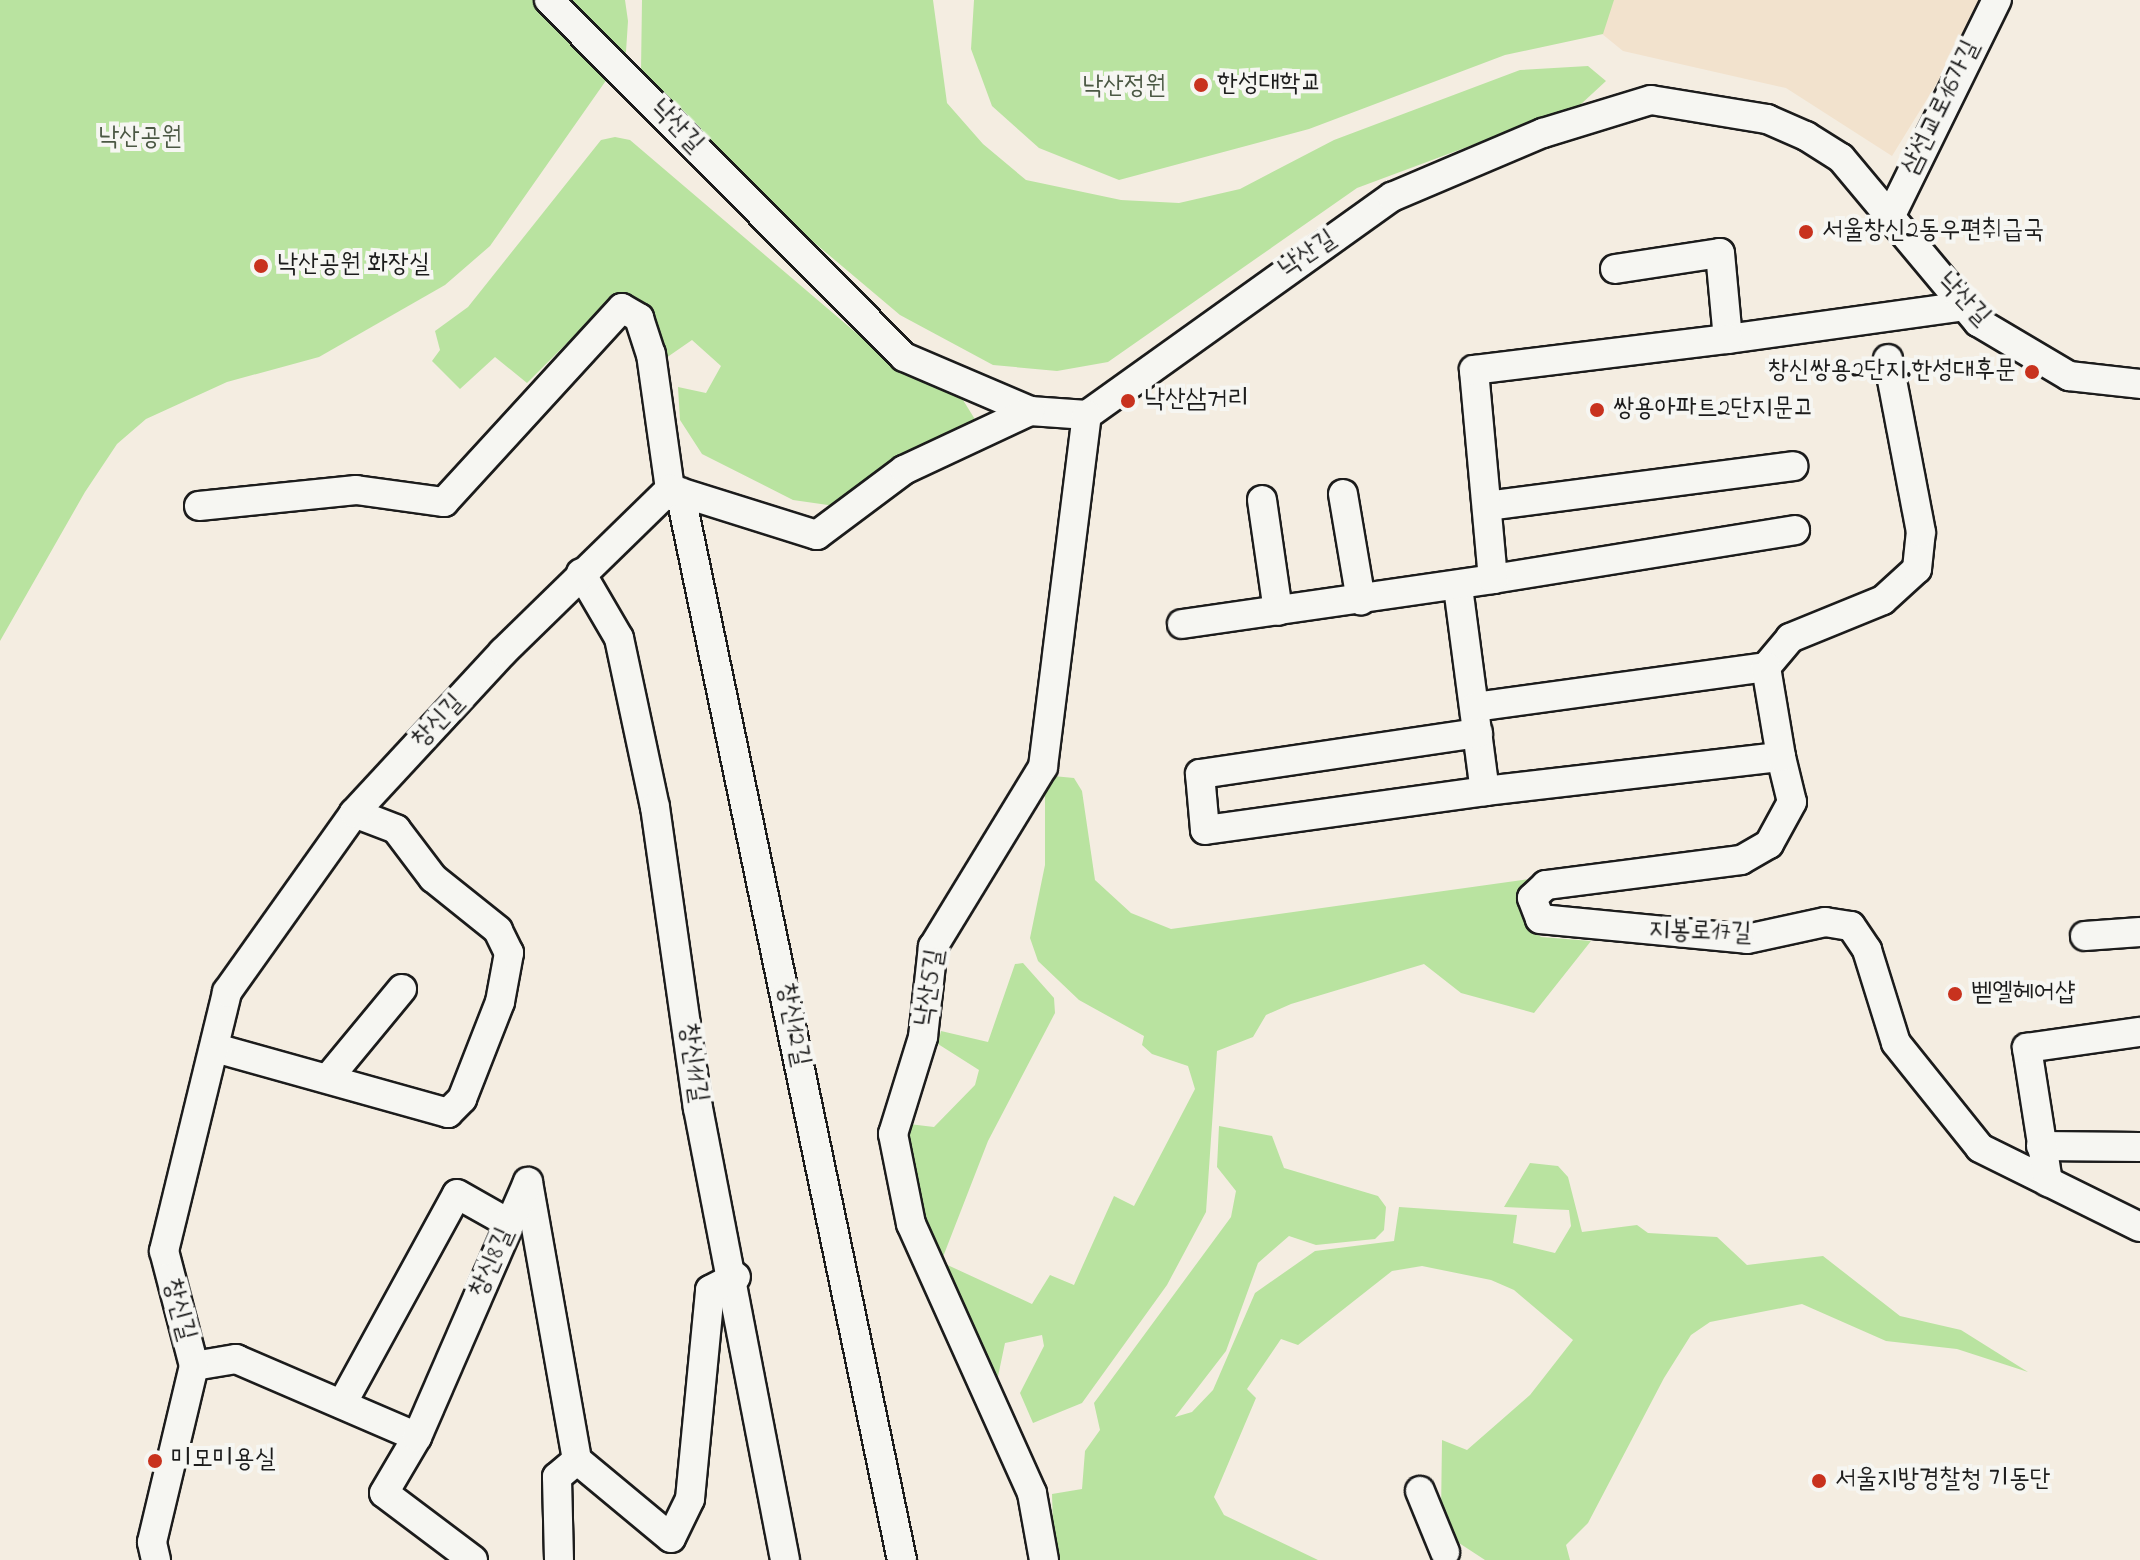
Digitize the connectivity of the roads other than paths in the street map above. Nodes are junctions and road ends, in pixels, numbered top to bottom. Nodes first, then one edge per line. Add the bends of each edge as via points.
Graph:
1 (549, 0) edge
2 (1997, 0) edge
3 (1890, 217) junction
4 (1615, 269) dead end
5 (1965, 306) junction
6 (1728, 339) junction
7 (1888, 359) dead end
8 (2140, 384) edge
9 (1030, 411) junction
10 (1087, 415) junction
11 (1793, 466) dead end
12 (675, 490) junction
13 (1343, 494) dead end
14 (1262, 500) dead end
15 (199, 506) dead end
16 (1487, 506) junction
17 (1795, 530) dead end
18 (581, 573) junction
19 (1493, 579) junction
20 (1458, 587) junction
21 (1361, 600) junction
22 (1278, 611) junction
23 (1182, 624) dead end
24 (1766, 667) junction
25 (1476, 720) junction
26 (1781, 757) junction
27 (1485, 791) junction
28 (354, 813) junction
29 (2140, 932) edge
30 (2085, 936) dead end
31 (402, 989) dead end
32 (2140, 1032) edge
33 (219, 1049) junction
34 (330, 1076) junction
35 (2041, 1146) junction
36 (2140, 1147) edge
37 (2048, 1182) junction
38 (496, 1216) dead end
39 (2140, 1227) edge
40 (736, 1277) junction
41 (194, 1366) junction
42 (342, 1404) junction
43 (417, 1437) junction
44 (577, 1460) junction
45 (1420, 1491) dead end
46 (675, 1549) edge
47 (148, 1554) edge
48 (1450, 1557) edge
49 (473, 1560) edge
50 (559, 1560) edge
51 (785, 1560) edge
52 (902, 1560) edge
53 (1044, 1560) edge

1 - 9 street, 낙산길 via 904,357
2 - 3 street, 삼선교로16가길
3 - 5 street, 낙산길
3 - 10 street, 낙산길 via 1841,158 1806,136 1767,119 1651,100 1543,133 1392,197
4 - 6 street via 1720,253
5 - 6 street
5 - 8 street, 낙산길 via 1978,322 2069,376
6 - 16 street via 1474,370
7 - 24 street via 1921,532 1917,569 1883,600 1790,638
9 - 10 street, 낙산길
9 - 12 street via 904,470 817,535
10 - 53 street, 낙산5길 via 1043,767 933,947 923,1037 893,1134 911,1224 1032,1493
11 - 16 street
12 - 15 street, 창신12길 via 651,354 639,318 622,308 444,502 356,490
12 - 18 street, 창신길
12 - 52 street, 창신12길
13 - 21 street
14 - 22 street
16 - 19 street
17 - 19 street
18 - 28 street, 창신길
18 - 40 street, 창신11길 via 619,638 655,807 698,1108
19 - 20 street
20 - 21 street
20 - 25 street
21 - 22 street
22 - 23 street
24 - 25 street
24 - 26 street
25 - 27 street
25 - 27 street via 1200,774 1205,830
26 - 27 street
26 - 37 street, 지봉로17길 via 1790,812 1769,844 1741,860 1546,885 1532,898 1534,910 1548,924 1747,939 1825,922 1851,926 1867,950 1896,1043 1936,1098 1980,1148
28 - 33 street, 창신길 via 227,992
28 - 34 street via 407,839 433,878 498,930 509,966 486,1045 448,1113
29 - 30 street
31 - 34 street
32 - 35 street via 2027,1048
33 - 34 street
33 - 41 street, 창신길 via 164,1251
35 - 36 street
35 - 37 street
37 - 39 street, 지봉로17길
38 - 42 street via 457,1194
40 - 46 street via 710,1290 690,1499
40 - 51 street, 창신11길
41 - 42 street, 창신길 via 236,1359
41 - 47 street, 창신길
42 - 43 street, 창신길
43 - 44 street, 창신8길 via 528,1182
43 - 49 street, 창신8길 via 384,1493
44 - 46 street
44 - 50 street via 557,1477
45 - 48 street

